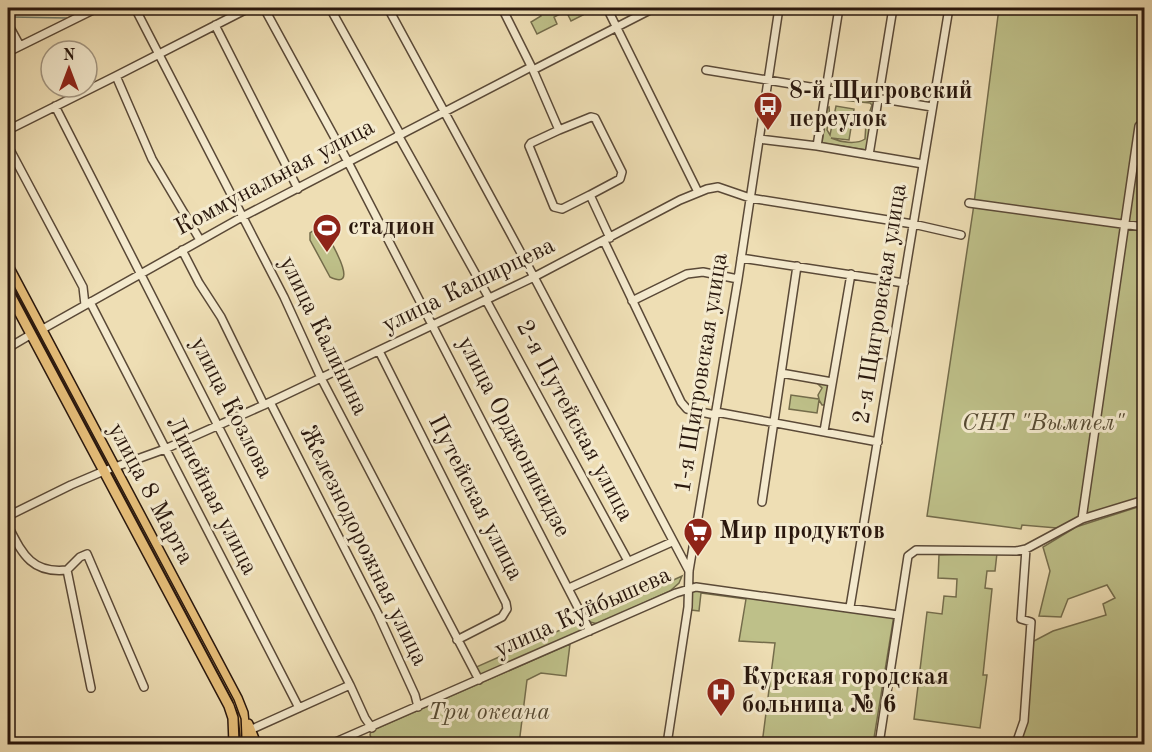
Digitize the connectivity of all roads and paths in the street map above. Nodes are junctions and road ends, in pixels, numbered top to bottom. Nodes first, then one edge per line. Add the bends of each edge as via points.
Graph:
1 (80, 8) edge
2 (97, 8) edge
3 (135, 8) edge
4 (249, 8) edge
5 (264, 8) edge
6 (330, 8) edge
7 (388, 8) edge
8 (502, 8) edge
9 (607, 8) edge
10 (654, 8) edge
11 (779, 8) edge
12 (839, 8) edge
13 (893, 8) edge
14 (949, 8) edge
15 (84, 15) junction
16 (8, 24) edge
17 (215, 25) junction
18 (617, 27) junction
19 (20, 46) junction
20 (8, 52) edge
21 (158, 53) junction
22 (532, 68) junction
23 (706, 70) dead end
24 (116, 76) junction
25 (768, 81) junction
26 (826, 90) junction
27 (878, 98) junction
28 (55, 106) junction
29 (932, 107) junction
30 (445, 112) junction
31 (1144, 122) edge
32 (8, 130) edge
33 (559, 130) junction
34 (399, 134) junction
35 (759, 139) junction
36 (8, 146) edge
37 (817, 146) junction
38 (868, 155) junction
39 (348, 162) junction
40 (923, 164) junction
41 (297, 189) junction
42 (698, 192) junction
43 (590, 195) junction
44 (750, 198) junction
45 (969, 203) dead end
46 (242, 217) junction
47 (913, 224) junction
48 (1124, 224) junction
49 (1144, 227) edge
50 (961, 235) dead end
51 (200, 240) junction
52 (607, 240) junction
53 (182, 250) junction
54 (741, 258) junction
55 (8, 266) edge
56 (797, 266) junction
57 (140, 273) junction
58 (851, 274) junction
59 (534, 277) junction
60 (738, 279) junction
61 (904, 283) junction
62 (8, 291) edge
63 (488, 299) junction
64 (632, 301) junction
65 (88, 304) junction
66 (432, 325) junction
67 (41, 330) junction
68 (30, 335) junction
69 (8, 348) edge
70 (379, 351) junction
71 (781, 373) junction
72 (321, 378) junction
73 (832, 382) junction
74 (267, 404) junction
75 (716, 413) junction
76 (774, 422) junction
77 (218, 425) junction
78 (824, 432) junction
79 (878, 441) junction
80 (165, 449) junction
81 (114, 468) junction
82 (104, 471) junction
83 (1144, 500) edge
84 (762, 502) dead end
85 (8, 516) edge
86 (1082, 519) junction
87 (8, 526) edge
88 (672, 542) junction
89 (1026, 549) junction
90 (628, 561) junction
91 (69, 568) junction
92 (689, 571) junction
93 (569, 588) junction
94 (688, 588) junction
95 (850, 607) junction
96 (898, 615) junction
97 (590, 631) junction
98 (457, 640) junction
99 (479, 680) junction
100 (350, 685) junction
101 (144, 687) dead end
102 (91, 688) dead end
103 (299, 708) junction
104 (418, 708) junction
105 (243, 713) junction
106 (372, 728) junction
107 (250, 730) junction
108 (234, 744) edge
109 (246, 744) edge
110 (256, 744) edge
111 (331, 744) edge
112 (667, 744) edge
113 (879, 744) edge
114 (1016, 744) edge

1 - 15 street
2 - 15 street
3 - 21 street, улица Калинина
4 - 17 street
5 - 39 street, улица Орджоникидзе
6 - 34 street, 2-я Путейская улица
7 - 30 street
8 - 22 street
9 - 18 street
10 - 18 street, Коммунальная улица
11 - 25 street, 1-я Щигровская улица
12 - 26 street
13 - 27 street
14 - 29 street, 2-я Щигровская улица
15 - 19 street
16 - 19 street
17 - 21 street
17 - 41 street
18 - 22 street, Коммунальная улица
18 - 42 street
19 - 20 street
21 - 24 street
21 - 46 street, улица Калинина
22 - 30 street, Коммунальная улица
22 - 33 street
23 - 25 street
24 - 28 street
24 - 51 street via 152,159
25 - 26 street
25 - 35 street, 1-я Щигровская улица
26 - 27 street
26 - 37 street
27 - 29 street
27 - 38 street
28 - 32 street
28 - 57 street, улица Козлова
29 - 40 street, 2-я Щигровская улица
30 - 34 street, Коммунальная улица
30 - 59 street
31 - 48 street via 1139,126
33 - 43 street via 529,146 554,207 562,209
33 - 43 street via 591,117 603,131 622,176
34 - 39 street, Коммунальная улица
34 - 63 street, 2-я Путейская улица
35 - 37 street
35 - 44 street, 1-я Щигровская улица
36 - 65 street, Линейная улица via 83,287
37 - 38 street
38 - 40 street
39 - 41 street, Коммунальная улица
39 - 66 street, улица Орджоникидзе
40 - 47 street, 2-я Щигровская улица
41 - 46 street, Коммунальная улица
42 - 44 street, улица Каширцева via 718,188
42 - 52 street, улица Каширцева
43 - 52 street
44 - 47 street, улица Каширцева
44 - 54 street, 1-я Щигровская улица
45 - 48 street
46 - 51 street, Коммунальная улица
46 - 72 street, улица Калинина
47 - 50 street, улица Каширцева
47 - 61 street, 2-я Щигровская улица
48 - 49 street
48 - 86 street
51 - 53 street, Коммунальная улица
52 - 59 street, улица Каширцева
52 - 64 street
53 - 57 street, Коммунальная улица
53 - 74 street, Железнодорожная улица
54 - 56 street
54 - 60 street, 1-я Щигровская улица
55 - 67 main road, улица 8 Марта
56 - 58 street
56 - 71 street
57 - 65 street, Коммунальная улица
57 - 77 street, улица Козлова
58 - 61 street
58 - 73 street
59 - 63 street, улица Каширцева
59 - 88 street
60 - 64 street via 695,272
60 - 75 street, 1-я Щигровская улица
61 - 79 street, 2-я Щигровская улица
62 - 68 main road, улица 8 Марта
63 - 66 street, улица Каширцева
63 - 90 street, 2-я Путейская улица
64 - 75 street via 681,402 687,409
65 - 67 street, Коммунальная улица
65 - 80 street, Линейная улица
66 - 70 street, улица Каширцева
66 - 93 street, улица Орджоникидзе
67 - 81 main road, улица 8 Марта
68 - 69 street
68 - 82 main road, улица 8 Марта
70 - 72 street, улица Каширцева
70 - 98 street, Путейская улица via 506,603 502,617
71 - 73 street
71 - 76 street
72 - 74 street, улица Каширцева
72 - 98 street, улица Калинина
73 - 78 street
74 - 77 street, улица Каширцева
74 - 104 street, Железнодорожная улица via 378,614
75 - 76 street
75 - 92 street, 1-я Щигровская улица
76 - 78 street
76 - 84 street
77 - 80 street, улица Каширцева
77 - 100 street, улица Козлова
78 - 79 street
79 - 95 street, 2-я Щигровская улица
80 - 81 street, улица Каширцева
80 - 103 street, Линейная улица
81 - 82 street, улица Каширцева
81 - 105 main road, улица 8 Марта
82 - 85 street, улица Каширцева
82 - 108 main road, улица 8 Марта via 229,706
83 - 86 street
86 - 89 street
87 - 91 street via 26,558 53,572
88 - 90 street
88 - 92 street
89 - 96 street via 916,550 908,556
89 - 114 street via 1020,619 1031,622 1024,721
90 - 93 street
91 - 101 street via 88,555
91 - 102 street
92 - 94 street, 1-я Щигровская улица
93 - 97 street, улица Орджоникидзе
94 - 95 street, улица Куйбышева via 700,586
94 - 97 street, улица Куйбышева
94 - 112 street, 1-я Щигровская улица
95 - 96 street, улица Куйбышева
96 - 113 street
97 - 99 street, улица Куйбышева
98 - 99 street, улица Калинина
99 - 104 street, улица Куйбышева
100 - 103 street
100 - 106 street, улица Козлова
103 - 107 street
104 - 106 street, улица Куйбышева
105 - 107 main road
105 - 109 main road, улица 8 Марта
106 - 111 street, улица Куйбышева
107 - 110 main road

